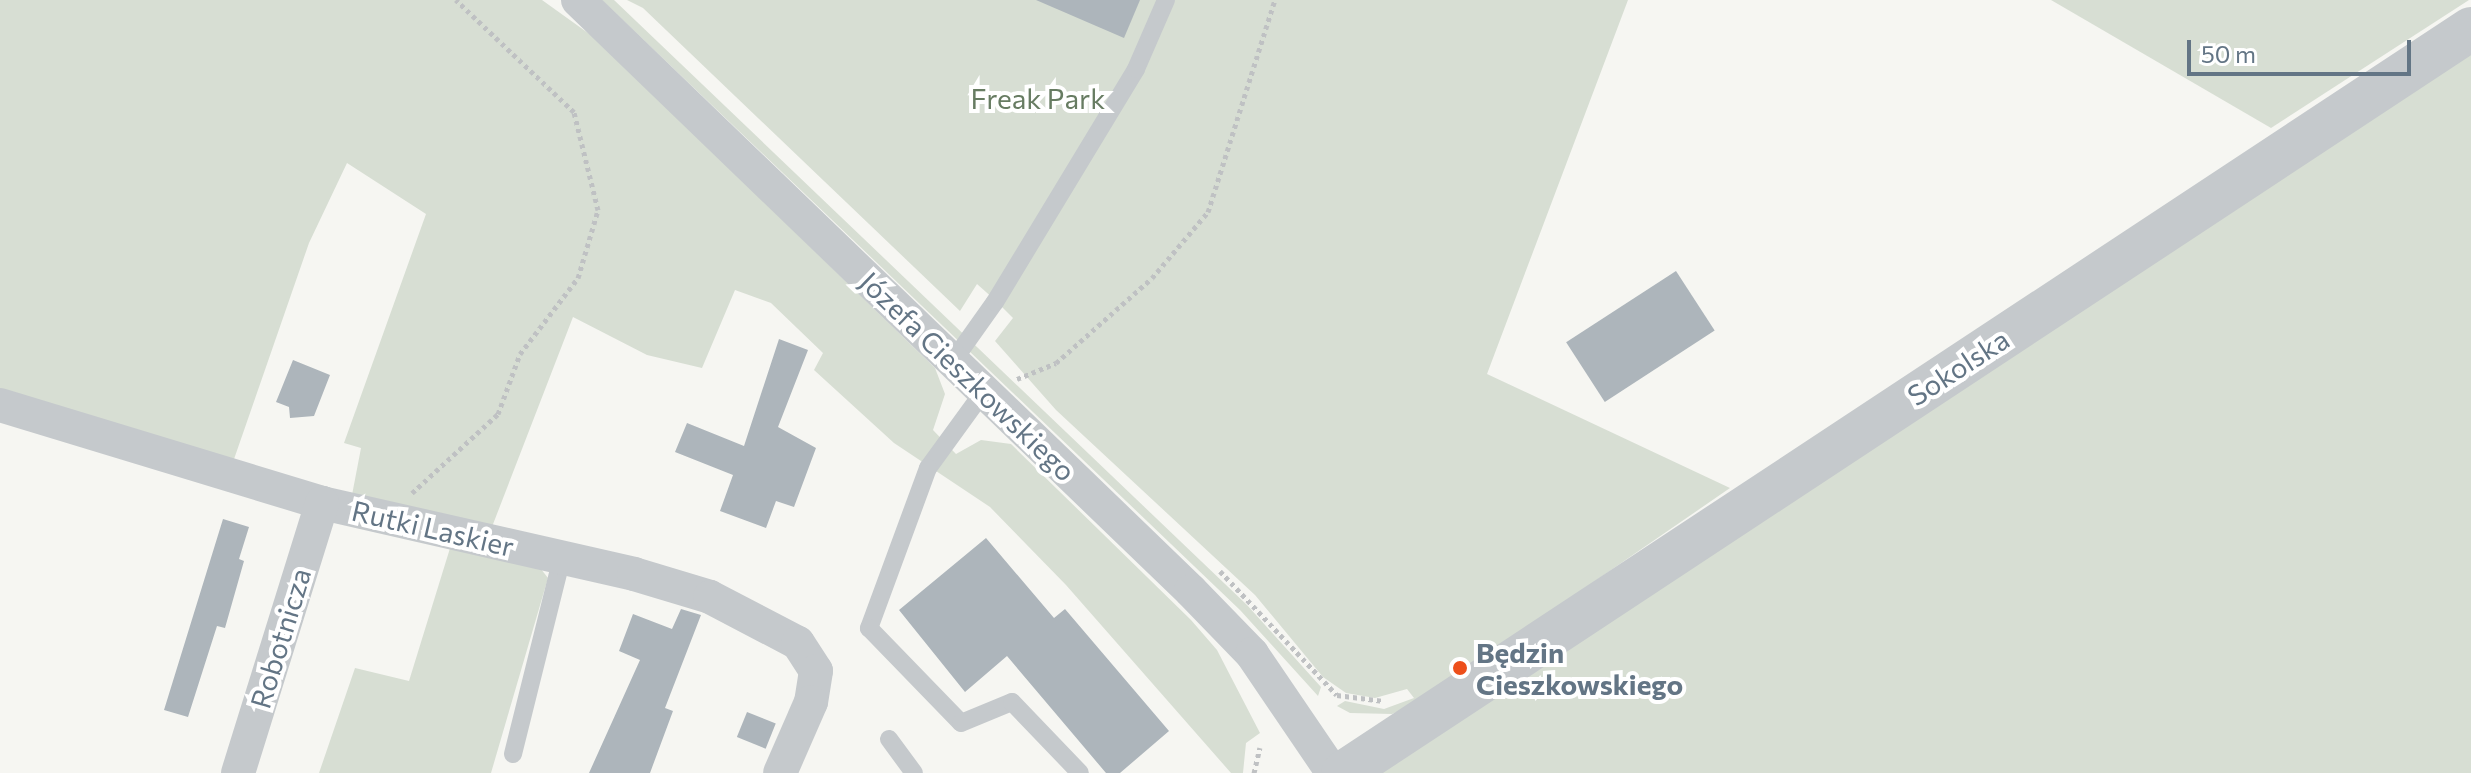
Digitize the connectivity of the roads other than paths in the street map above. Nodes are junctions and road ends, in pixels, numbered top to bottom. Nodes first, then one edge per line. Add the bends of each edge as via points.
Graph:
1 (578, 0) edge
2 (1166, 0) edge
3 (2471, 29) edge
4 (953, 361) junction
5 (984, 391) junction
6 (0, 405) edge
7 (322, 503) junction
8 (562, 558) junction
9 (889, 739) dead end
10 (513, 754) dead end
11 (238, 773) edge
12 (780, 773) edge
13 (914, 773) edge
14 (1080, 773) edge
15 (1333, 773) edge
16 (1343, 773) edge

1 - 4 street, Józefa Cieszkowskiego
2 - 4 lane via 1136,69 995,302
3 - 16 street, Sokolska
4 - 5 street, Józefa Cieszkowskiego
5 - 14 lane via 928,468 869,628 961,723 1012,702
5 - 15 street, Józefa Cieszkowskiego via 1252,654
6 - 7 street, Rutki Laskier
7 - 8 street, Rutki Laskier
7 - 11 street, Robotnicza
8 - 10 lane
8 - 12 street, Rutki Laskier via 710,597 798,643 816,671 811,702
9 - 13 lane

